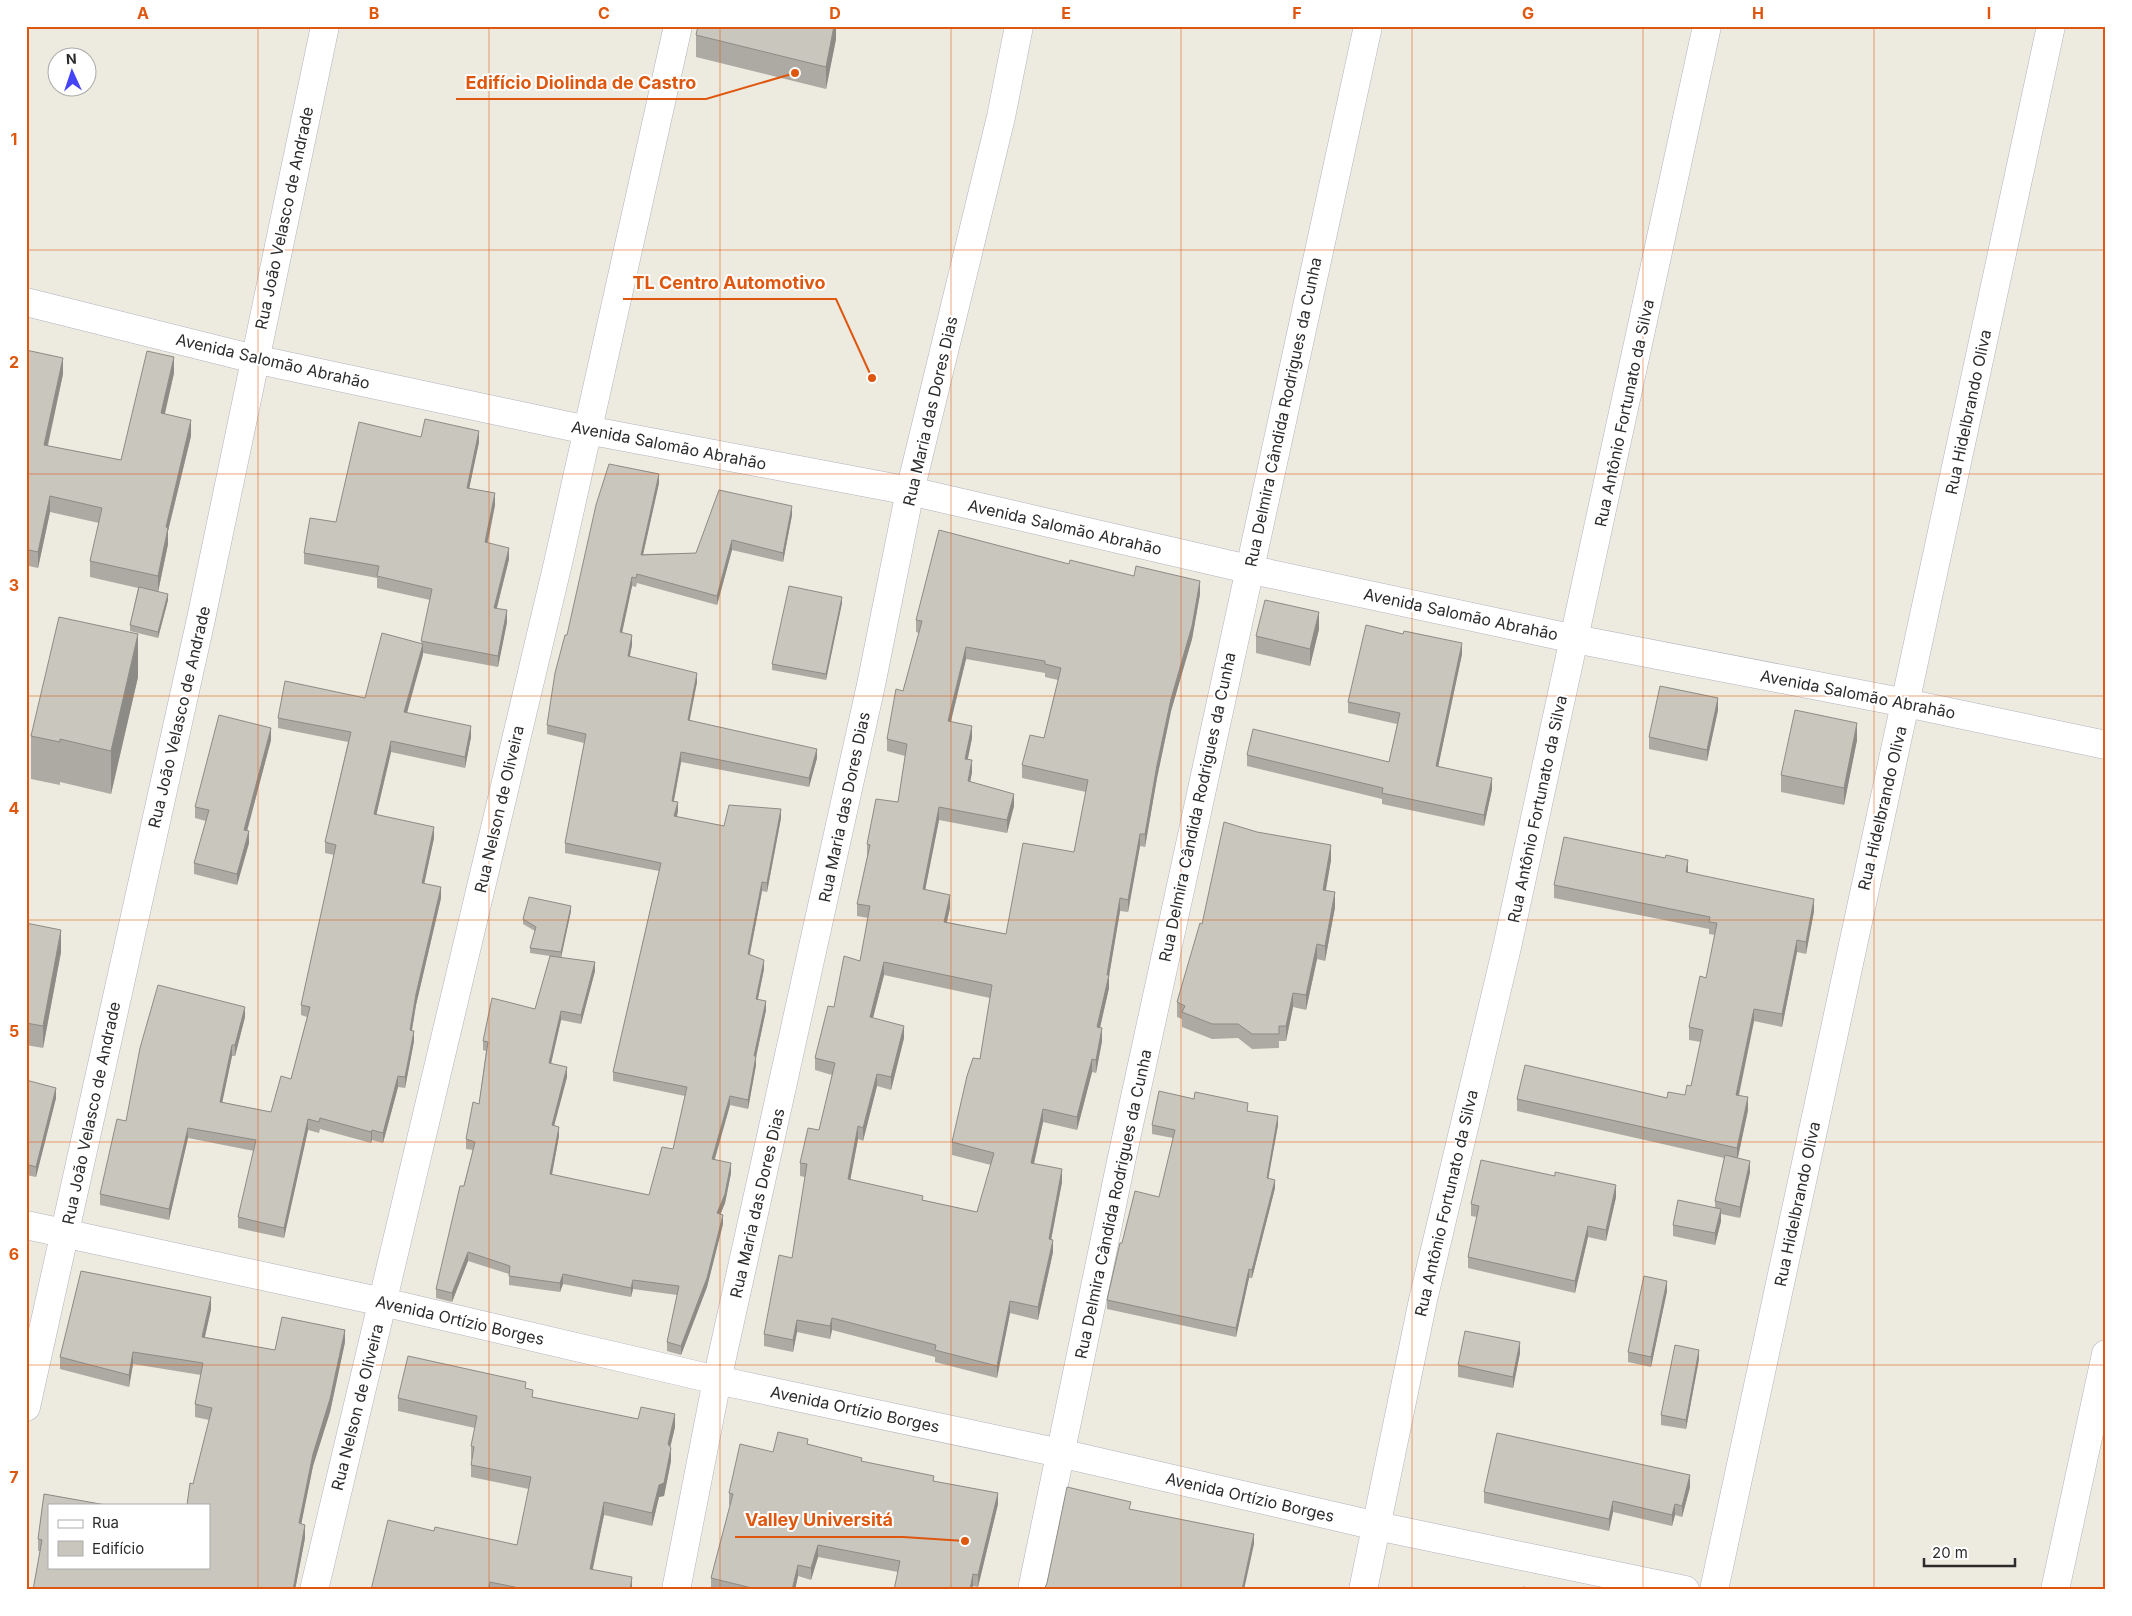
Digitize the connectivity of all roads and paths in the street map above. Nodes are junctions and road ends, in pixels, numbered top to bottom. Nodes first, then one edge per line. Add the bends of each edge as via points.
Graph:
1 (326, 26) edge
2 (678, 26) edge
3 (1019, 26) edge
4 (1368, 26) edge
5 (1707, 26) edge
6 (2051, 26) edge
7 (26, 302) edge
8 (254, 358) junction
9 (587, 430) junction
10 (910, 491) junction
11 (1248, 570) junction
12 (1575, 639) junction
13 (1906, 703) junction
14 (2106, 745) edge
15 (26, 1225) edge
16 (65, 1233) junction
17 (383, 1302) junction
18 (2106, 1354) edge
19 (717, 1380) junction
20 (26, 1407) edge
21 (1060, 1453) junction
22 (1377, 1526) junction
23 (314, 1590) edge
24 (676, 1590) edge
25 (1032, 1590) edge
26 (1362, 1590) edge
27 (1684, 1590) edge
28 (1714, 1590) edge
29 (2055, 1590) edge

1 - 8 street, Rua João Velasco de Andrade
2 - 9 street, Rua Nelson de Oliveira
3 - 10 street, Rua Maria das Dores Dias via 998,127
4 - 11 street, Rua Delmira Cândida Rodrigues da Cunha
5 - 12 street, Rua Antônio Fortunato da Silva
6 - 13 street, Rua Hidelbrando Oliva
7 - 8 street, Avenida Salomão Abrahão
8 - 9 street, Avenida Salomão Abrahão
8 - 16 street, Rua João Velasco de Andrade via 201,619
9 - 10 street, Avenida Salomão Abrahão
9 - 17 street, Rua Nelson de Oliveira
10 - 11 street, Avenida Salomão Abrahão
10 - 19 street, Rua Maria das Dores Dias via 871,685
11 - 12 street, Avenida Salomão Abrahão
11 - 21 street, Rua Delmira Cândida Rodrigues da Cunha
12 - 13 street, Avenida Salomão Abrahão
12 - 22 street, Rua Antônio Fortunato da Silva via 1507,947 1423,1300
13 - 14 street, Avenida Salomão Abrahão
13 - 28 street, Rua Hidelbrando Oliva
15 - 16 street, Avenida Ortízio Borges
16 - 17 street, Avenida Ortízio Borges
16 - 20 street, Rua João Velasco de Andrade
17 - 19 street, Avenida Ortízio Borges
17 - 23 street, Rua Nelson de Oliveira
18 - 29 street
19 - 21 street, Avenida Ortízio Borges
19 - 24 street, Rua Maria das Dores Dias
21 - 22 street, Avenida Ortízio Borges
21 - 25 street, Rua Delmira Cândida Rodrigues da Cunha
22 - 26 street, Rua Antônio Fortunato da Silva
22 - 27 street, Avenida Ortízio Borges

